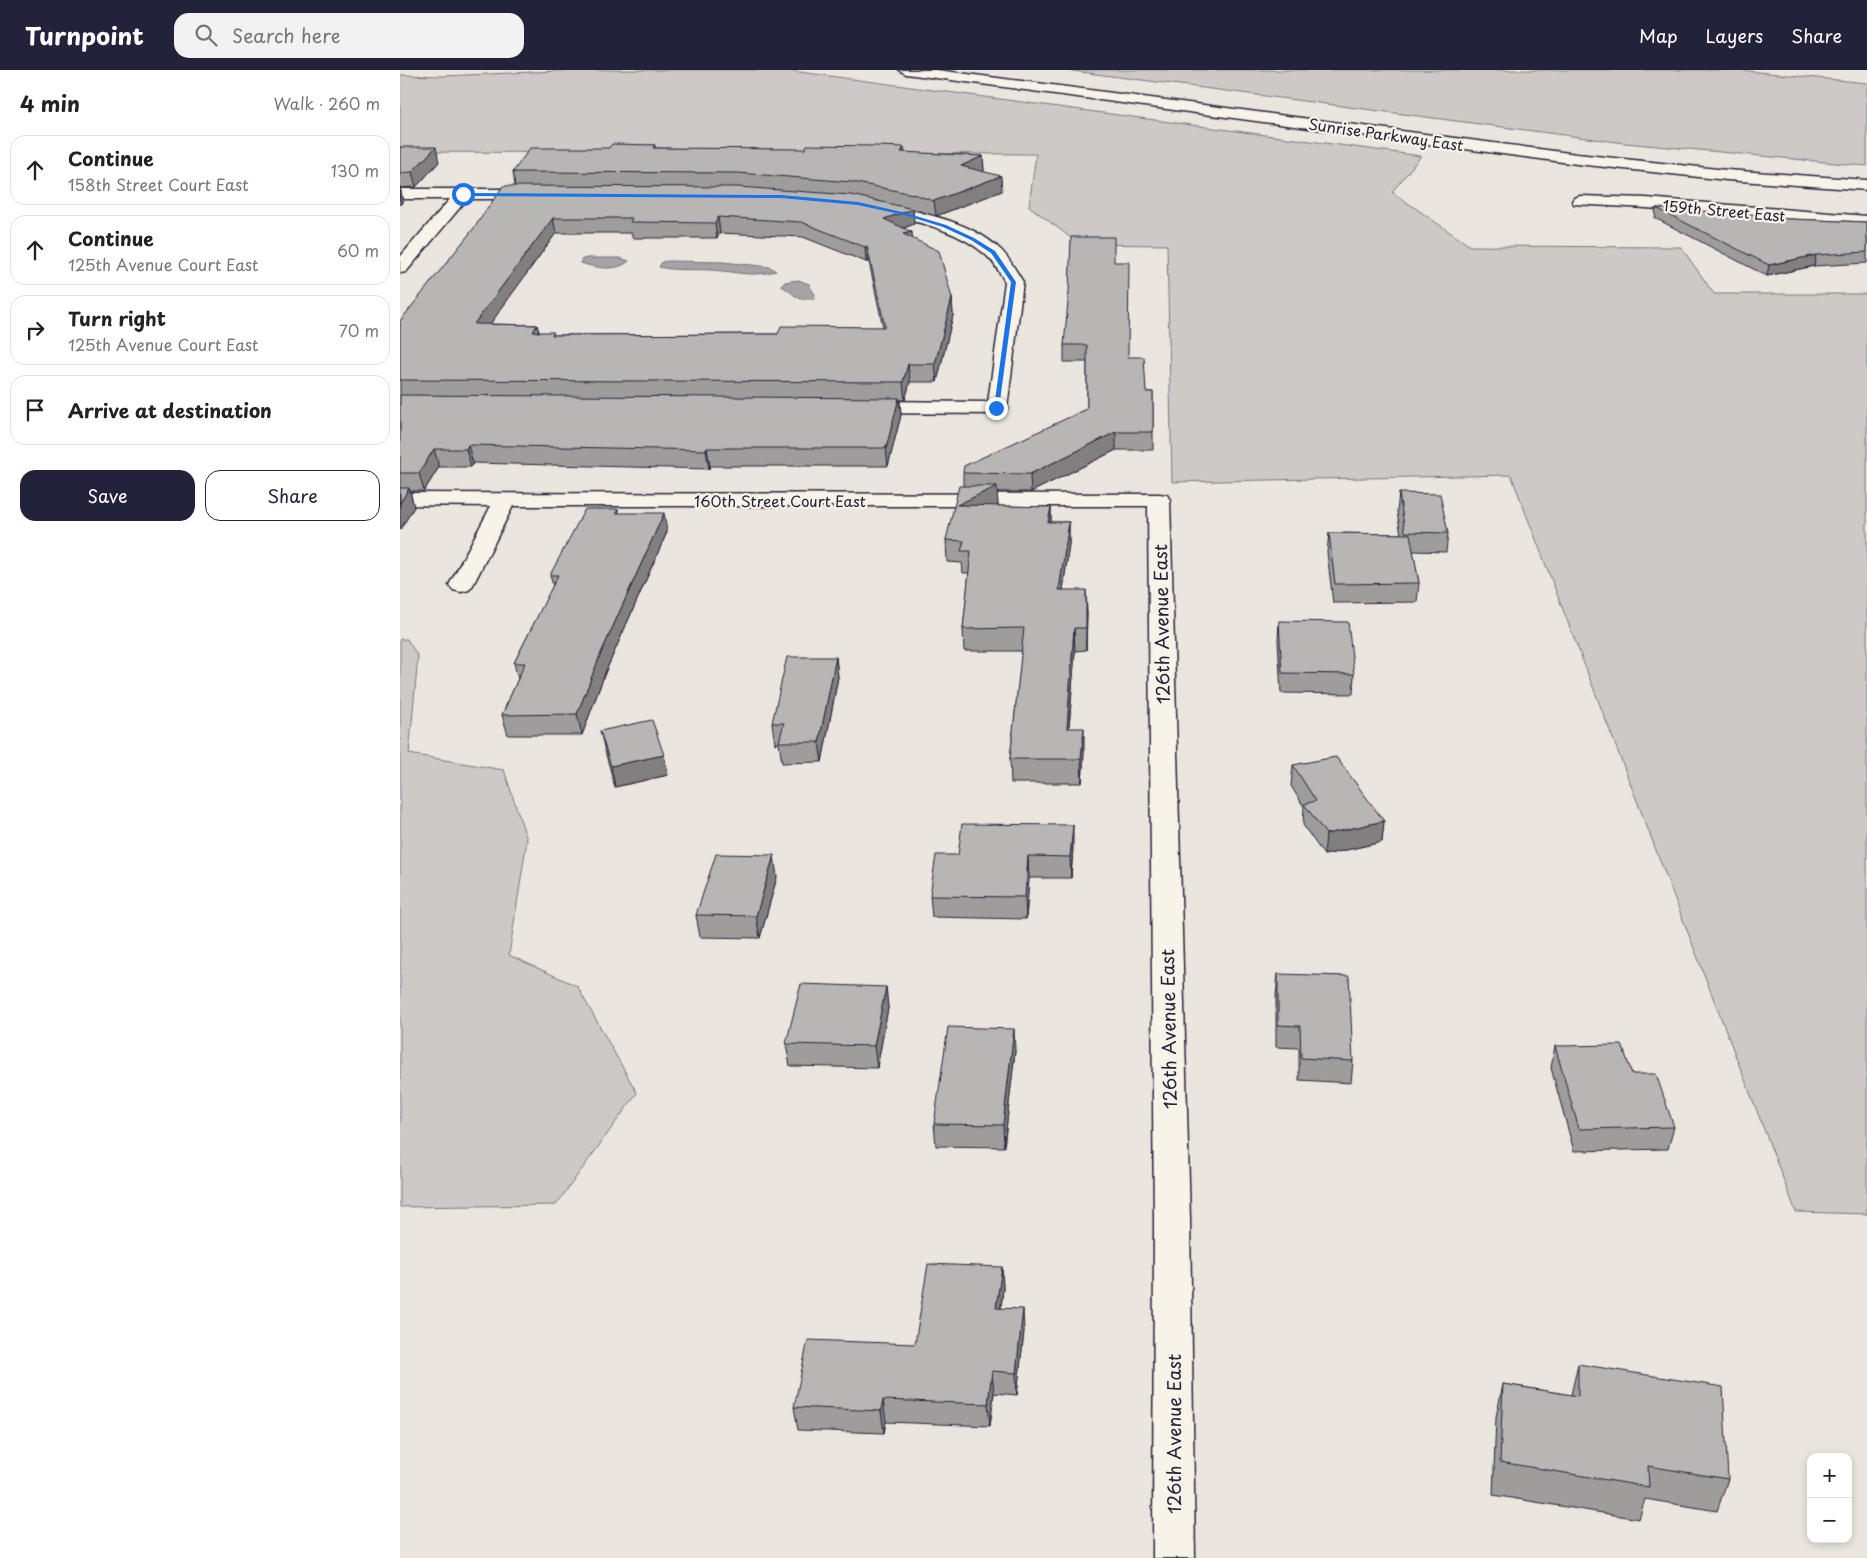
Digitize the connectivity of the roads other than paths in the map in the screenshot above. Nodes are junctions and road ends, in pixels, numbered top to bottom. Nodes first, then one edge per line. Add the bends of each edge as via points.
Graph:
1 (906, 70) edge
2 (1867, 185) edge
3 (400, 194) edge
4 (463, 194) junction
5 (552, 194) edge
6 (1580, 201) dead end
7 (858, 204) edge
8 (1867, 221) edge
9 (400, 268) edge
10 (847, 407) edge
11 (400, 499) edge
12 (505, 500) junction
13 (1159, 500) joint
14 (461, 585) dead end
15 (1174, 1558) edge

1 - 2 street, Sunrise Parkway East via 1577,159 1736,176
3 - 4 street
4 - 5 street
4 - 9 street
6 - 8 street, 159th Street East via 1646,203
7 - 10 street via 905,214 973,239 993,252 1014,282 996,408
11 - 12 street, 160th Street Court East
12 - 13 street, 160th Street Court East
12 - 14 street
13 - 15 street, 126th Avenue East

